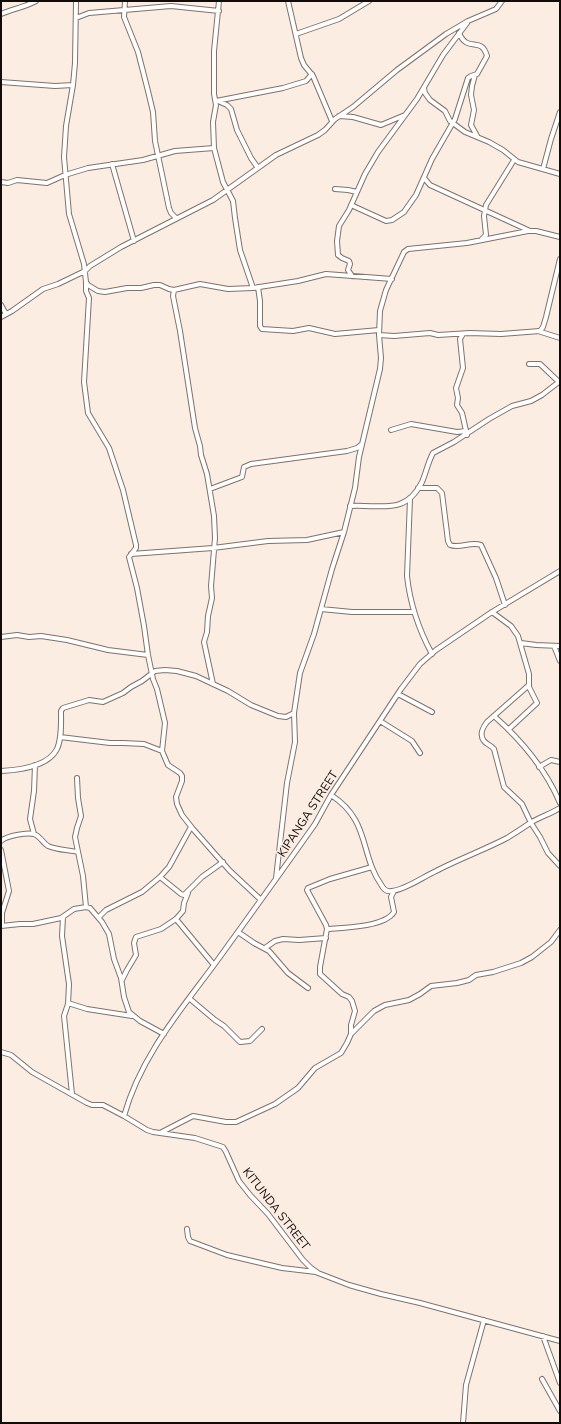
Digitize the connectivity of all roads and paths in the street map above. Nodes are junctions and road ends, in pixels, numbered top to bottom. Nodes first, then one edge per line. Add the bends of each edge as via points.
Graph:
1 (36, 1) edge
2 (76, 1) edge
3 (125, 1) edge
4 (170, 1) edge
5 (219, 1) edge
6 (288, 1) edge
7 (369, 1) edge
8 (502, 1) edge
9 (171, 6) junction
10 (125, 10) junction
11 (219, 11) junction
12 (1, 14) edge
13 (76, 18) junction
14 (468, 21) junction
15 (459, 33) junction
16 (296, 34) junction
17 (312, 74) junction
18 (475, 75) junction
19 (1, 82) edge
20 (73, 85) junction
21 (424, 88) junction
22 (216, 101) junction
23 (560, 112) edge
24 (405, 115) junction
25 (339, 116) junction
26 (332, 121) junction
27 (453, 123) junction
28 (478, 137) junction
29 (214, 148) junction
30 (158, 155) junction
31 (514, 160) junction
32 (112, 164) junction
33 (258, 168) junction
34 (543, 169) junction
35 (560, 174) edge
36 (65, 175) junction
37 (424, 178) junction
38 (1, 182) edge
39 (335, 189) dead end
40 (226, 190) junction
41 (357, 192) junction
42 (351, 205) junction
43 (485, 209) junction
44 (176, 218) junction
45 (531, 231) junction
46 (560, 237) edge
47 (482, 240) junction
48 (134, 241) junction
49 (560, 259) edge
50 (84, 272) junction
51 (352, 276) junction
52 (392, 279) junction
53 (86, 282) junction
54 (258, 287) junction
55 (252, 288) junction
56 (174, 290) junction
57 (1, 305) edge
58 (6, 314) junction
59 (1, 317) edge
60 (538, 331) junction
61 (379, 333) junction
62 (463, 334) junction
63 (560, 338) edge
64 (529, 364) dead end
65 (559, 381) edge
66 (391, 430) dead end
67 (466, 433) junction
68 (362, 443) junction
69 (418, 488) junction
70 (210, 489) junction
71 (410, 498) junction
72 (350, 506) junction
73 (344, 532) junction
74 (213, 548) junction
75 (131, 554) junction
76 (560, 570) edge
77 (505, 605) junction
78 (321, 609) junction
79 (414, 612) junction
80 (492, 612) junction
81 (1, 637) edge
82 (521, 643) junction
83 (554, 646) junction
84 (560, 646) edge
85 (432, 654) junction
86 (148, 655) junction
87 (560, 661) edge
88 (152, 673) junction
89 (213, 684) junction
90 (529, 686) junction
91 (398, 694) junction
92 (432, 712) dead end
93 (294, 713) junction
94 (494, 716) junction
95 (380, 721) junction
96 (509, 729) junction
97 (60, 737) junction
98 (162, 751) junction
99 (420, 752) dead end
100 (560, 762) edge
101 (35, 765) junction
102 (539, 767) junction
103 (1, 771) edge
104 (77, 778) dead end
105 (332, 795) junction
106 (560, 803) edge
107 (560, 808) edge
108 (531, 823) junction
109 (191, 827) junction
110 (34, 834) junction
111 (1, 841) edge
112 (1, 850) edge
113 (78, 852) junction
114 (223, 862) junction
115 (560, 866) edge
116 (372, 867) junction
117 (160, 877) junction
118 (276, 878) junction
119 (394, 891) junction
120 (188, 893) junction
121 (260, 899) junction
122 (86, 906) junction
123 (63, 917) junction
124 (99, 917) junction
125 (176, 919) junction
126 (1, 924) edge
127 (327, 929) junction
128 (560, 930) edge
129 (238, 932) junction
130 (326, 938) junction
131 (265, 948) junction
132 (214, 965) junction
133 (122, 981) junction
134 (308, 988) dead end
135 (190, 999) junction
136 (68, 1003) junction
137 (132, 1016) junction
138 (262, 1029) dead end
139 (164, 1034) junction
140 (351, 1034) junction
141 (1, 1052) edge
142 (72, 1094) junction
143 (124, 1116) junction
144 (161, 1133) junction
145 (187, 1229) dead end
146 (318, 1272) junction
147 (484, 1320) junction
148 (543, 1336) junction
149 (560, 1341) edge
150 (542, 1379) dead end
151 (560, 1383) edge
152 (560, 1411) edge
153 (463, 1423) edge

1 - 12 street
2 - 13 street
3 - 10 street
4 - 9 street
5 - 11 street
6 - 16 street
7 - 16 street via 339,19
8 - 14 street via 496,9
9 - 10 street
9 - 11 street
10 - 13 street via 90,13
10 - 30 street via 124,19 138,52 148,91
11 - 22 street via 214,51
13 - 20 street
14 - 15 street
14 - 25 street via 397,70
15 - 18 street via 465,43 483,48 487,54
15 - 21 street
16 - 17 street via 301,58
17 - 22 street via 306,81 294,85
17 - 26 street
18 - 27 street via 468,78
18 - 28 street via 471,95 474,110 471,125
19 - 20 street
20 - 36 street via 65,141
21 - 24 street
21 - 27 street via 428,98 445,111
22 - 29 street via 213,122
22 - 33 street via 231,109 237,130
23 - 34 street
24 - 25 street via 381,125
24 - 41 street via 378,152
25 - 26 street
26 - 33 street via 318,135 276,155
27 - 28 street
27 - 37 street
28 - 31 street via 503,150
29 - 30 street
29 - 40 street
30 - 32 street via 143,160
30 - 44 street via 170,212
31 - 34 street
31 - 43 street
32 - 36 street
32 - 48 street
33 - 40 street
34 - 35 street
36 - 38 street via 47,183 17,180
36 - 50 street via 69,214 84,264
37 - 42 street via 410,205 392,220 383,220
37 - 43 street via 430,184
39 - 41 street
40 - 44 street via 213,200
40 - 55 street via 233,200 239,246
41 - 42 street
42 - 51 street via 339,226 337,241 338,255 349,261 348,270
43 - 45 street
43 - 47 street via 486,235
44 - 48 street
45 - 46 street
45 - 47 street
47 - 52 street via 408,249 404,252
48 - 50 street via 104,256
49 - 60 street via 542,329
50 - 53 street
50 - 58 street via 43,289
51 - 52 street
51 - 54 street via 323,275
52 - 61 street via 380,312
53 - 56 street via 100,292 154,285
53 - 75 street via 89,298 84,382 88,413 109,448 123,490 136,546
54 - 55 street
54 - 61 street via 262,329 293,331 309,328 335,334
55 - 56 street via 228,289 200,284
56 - 70 street via 195,428
57 - 58 street
58 - 59 street
60 - 62 street
60 - 63 street
61 - 62 street via 394,336 426,333
61 - 68 street via 380,369
62 - 67 street via 460,339 463,368 456,390 457,405 462,413
64 - 65 street via 540,364
65 - 67 street via 542,395 512,406
66 - 67 street via 411,424
67 - 69 street via 433,454
68 - 70 street via 357,448 347,451 251,464 244,467 241,478
68 - 72 street
69 - 71 street
69 - 77 street via 437,488 442,493 450,545 481,545
70 - 74 street via 214,516
71 - 72 street via 397,506
71 - 79 street via 407,576
72 - 73 street
73 - 74 street via 307,540 268,540
73 - 78 street
74 - 75 street
74 - 89 street via 212,598 204,641
75 - 86 street
76 - 77 street, KIPANGA STREET
77 - 80 street, KIPANGA STREET
78 - 79 street
78 - 93 street via 300,673
79 - 85 street via 421,635
80 - 82 street via 515,630
80 - 85 street, KIPANGA STREET
81 - 86 street via 40,636 108,650
82 - 83 street
82 - 90 street via 529,674
83 - 84 street
83 - 87 street
85 - 91 street, KIPANGA STREET via 420,664
86 - 88 street
88 - 89 street via 162,670 177,671
88 - 97 street via 114,698 100,702 87,700 63,708
88 - 98 street via 165,724
89 - 93 street via 251,705 278,716 286,717
90 - 94 street
90 - 96 street via 536,704
91 - 92 street
91 - 95 street, KIPANGA STREET
93 - 118 street via 295,742
94 - 96 street
94 - 108 street via 482,729 483,740 494,749 504,787 522,804
95 - 99 street via 412,742
95 - 105 street, KIPANGA STREET
96 - 102 street
97 - 98 street via 110,744 144,744
97 - 101 street via 53,754
98 - 109 street via 168,765 182,776 176,801
100 - 102 street via 551,760
101 - 103 street
101 - 110 street via 30,819
102 - 106 street
104 - 113 street via 81,816 75,837
105 - 116 street via 360,826
105 - 118 street, KIPANGA STREET via 315,824
107 - 108 street
108 - 115 street via 548,853
108 - 119 street via 507,838
109 - 114 street
109 - 117 street via 169,867
110 - 111 street via 18,835
110 - 113 street via 48,846
112 - 126 street via 9,890
113 - 122 street
114 - 120 street via 202,877
114 - 121 street
116 - 119 street via 385,890
116 - 127 street via 308,888 307,892
117 - 120 street via 182,895
117 - 124 street via 142,892 106,910
118 - 121 street, KIPANGA STREET
119 - 127 street via 390,897 394,912 391,916 365,925
120 - 125 street via 183,911
121 - 129 street, KIPANGA STREET
122 - 123 street via 74,909
122 - 124 street
123 - 126 street via 33,924
123 - 136 street via 62,936 68,978
124 - 133 street via 109,934
125 - 132 street
125 - 133 street via 161,929 136,937 136,955
127 - 130 street
128 - 140 street via 551,942 524,962 476,975 465,981 430,986 409,1000 374,1010
129 - 131 street
129 - 132 street, KIPANGA STREET
130 - 131 street via 283,939
130 - 140 street via 320,974 352,1000 355,1011
131 - 134 street via 288,973
132 - 135 street, KIPANGA STREET
133 - 137 street via 125,1000
135 - 138 street via 240,1042 250,1041
135 - 139 street, KIPANGA STREET
136 - 137 street via 87,1009
136 - 142 street via 64,1016
137 - 139 street
139 - 143 street, KIPANGA STREET via 138,1078
140 - 144 street via 341,1053 315,1068 298,1088 284,1098 234,1123 191,1117
141 - 142 street, KITUNDA STREET
142 - 143 street, KITUNDA STREET via 90,1105 102,1105
143 - 144 street, KITUNDA STREET via 147,1130
144 - 146 street, KITUNDA STREET via 195,1138 223,1147 239,1181 303,1260
145 - 146 street via 190,1240 227,1255 282,1268
146 - 147 street, KITUNDA STREET via 349,1285
147 - 148 street, KITUNDA STREET
147 - 153 street via 466,1385
148 - 149 street, KITUNDA STREET
148 - 151 street
150 - 152 street

